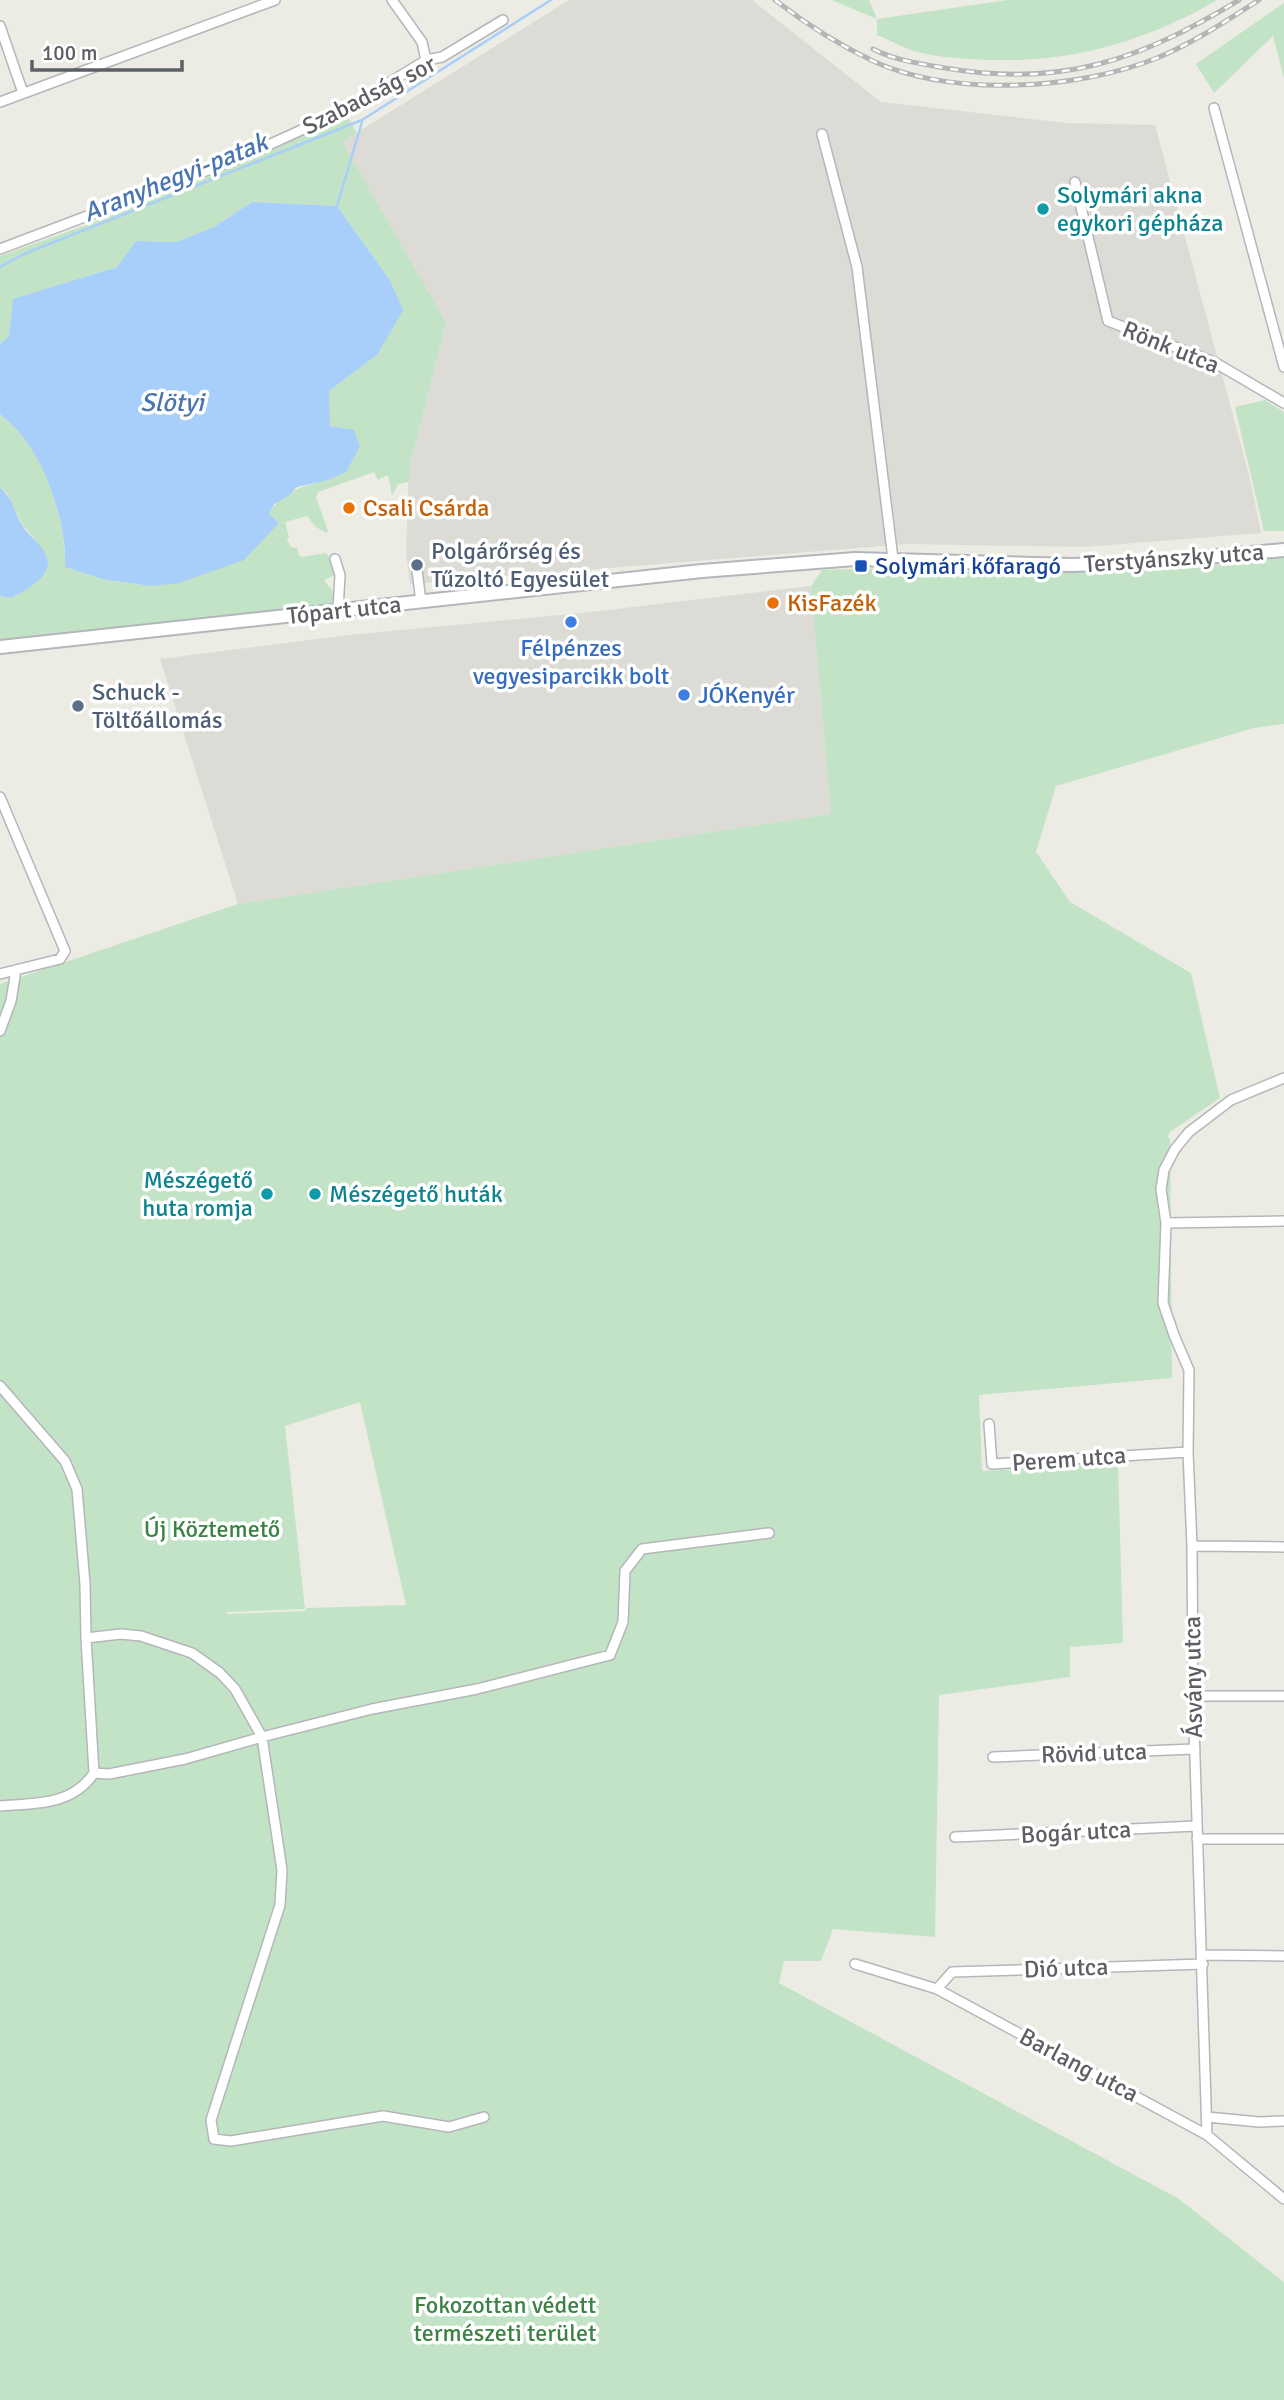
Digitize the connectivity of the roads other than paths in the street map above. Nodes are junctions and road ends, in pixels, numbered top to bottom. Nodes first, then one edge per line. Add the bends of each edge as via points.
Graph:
1 (275, 0) edge
2 (392, 0) edge
3 (501, 21) dead end
4 (0, 26) edge
5 (426, 60) junction
6 (23, 93) junction
7 (0, 102) edge
8 (1214, 108) dead end
9 (822, 134) dead end
10 (1075, 182) dead end
11 (0, 249) edge
12 (1284, 367) edge
13 (1284, 404) edge
14 (1284, 550) edge
15 (335, 559) dead end
16 (855, 559) joint
17 (893, 559) junction
18 (418, 570) dead end
19 (421, 601) junction
20 (338, 610) junction
21 (0, 647) edge
22 (0, 797) edge
23 (16, 970) junction
24 (0, 974) edge
25 (0, 1031) edge
26 (1284, 1078) edge
27 (1284, 1221) edge
28 (1166, 1223) junction
29 (0, 1386) edge
30 (989, 1424) dead end
31 (1188, 1452) junction
32 (769, 1533) dead end
33 (1192, 1546) junction
34 (1284, 1547) edge
35 (86, 1638) junction
36 (1193, 1696) junction
37 (1284, 1696) edge
38 (262, 1737) junction
39 (1195, 1749) junction
40 (993, 1757) dead end
41 (94, 1773) junction
42 (0, 1806) edge
43 (1196, 1826) junction
44 (955, 1837) dead end
45 (1197, 1839) junction
46 (1284, 1839) edge
47 (1284, 1956) edge
48 (1203, 1959) junction
49 (855, 1964) dead end
50 (937, 1989) junction
51 (484, 2117) dead end
52 (1207, 2117) junction
53 (1284, 2121) edge
54 (1207, 2135) junction
55 (1284, 2199) edge

1 - 6 street
2 - 5 street via 422,42
3 - 5 street, Szabadság sor via 442,57
4 - 6 street
5 - 11 street, Szabadság sor via 343,111 240,158
6 - 7 street
8 - 12 street
9 - 17 street via 857,267
10 - 13 street, Rönk utca via 1108,321 1214,362
14 - 17 main road, Terstyánszky utca via 1071,565
15 - 20 street via 340,575
16 - 17 main road, Terstyánszky utca
16 - 19 main road, Tópart utca
18 - 19 street
19 - 20 main road, Tópart utca
20 - 21 main road, Tópart utca
22 - 23 street via 65,951 60,959
23 - 24 street
23 - 25 street
26 - 28 street, Ásvány utca via 1231,1100 1189,1132 1175,1149 1161,1189
27 - 28 street
28 - 31 street, Ásvány utca via 1163,1303 1189,1370
29 - 35 street via 65,1461 77,1489
30 - 31 street, Perem utca via 992,1464
31 - 33 street, Ásvány utca
32 - 38 street via 642,1549 625,1571 623,1622 610,1655
33 - 34 street
33 - 36 street, Ásvány utca
35 - 38 street via 121,1633 192,1653 235,1689
35 - 41 street
36 - 37 street
36 - 39 street, Ásvány utca
38 - 41 street via 185,1759
38 - 51 street via 282,1870 281,1905 211,2120 214,2139 232,2141 383,2116 449,2127
39 - 40 street, Rövid utca
39 - 43 street, Ásvány utca
41 - 42 street via 70,1797
43 - 44 street, Bogár utca
43 - 45 street, Ásvány utca
45 - 46 street
45 - 48 street, Ásvány utca
47 - 48 street, Dió utca
48 - 50 street, Dió utca via 952,1972
48 - 52 street, Ásvány utca
49 - 50 street, Barlang utca
50 - 54 street, Barlang utca
52 - 53 street
52 - 54 street, Ásvány utca
54 - 55 street, Barlang utca

